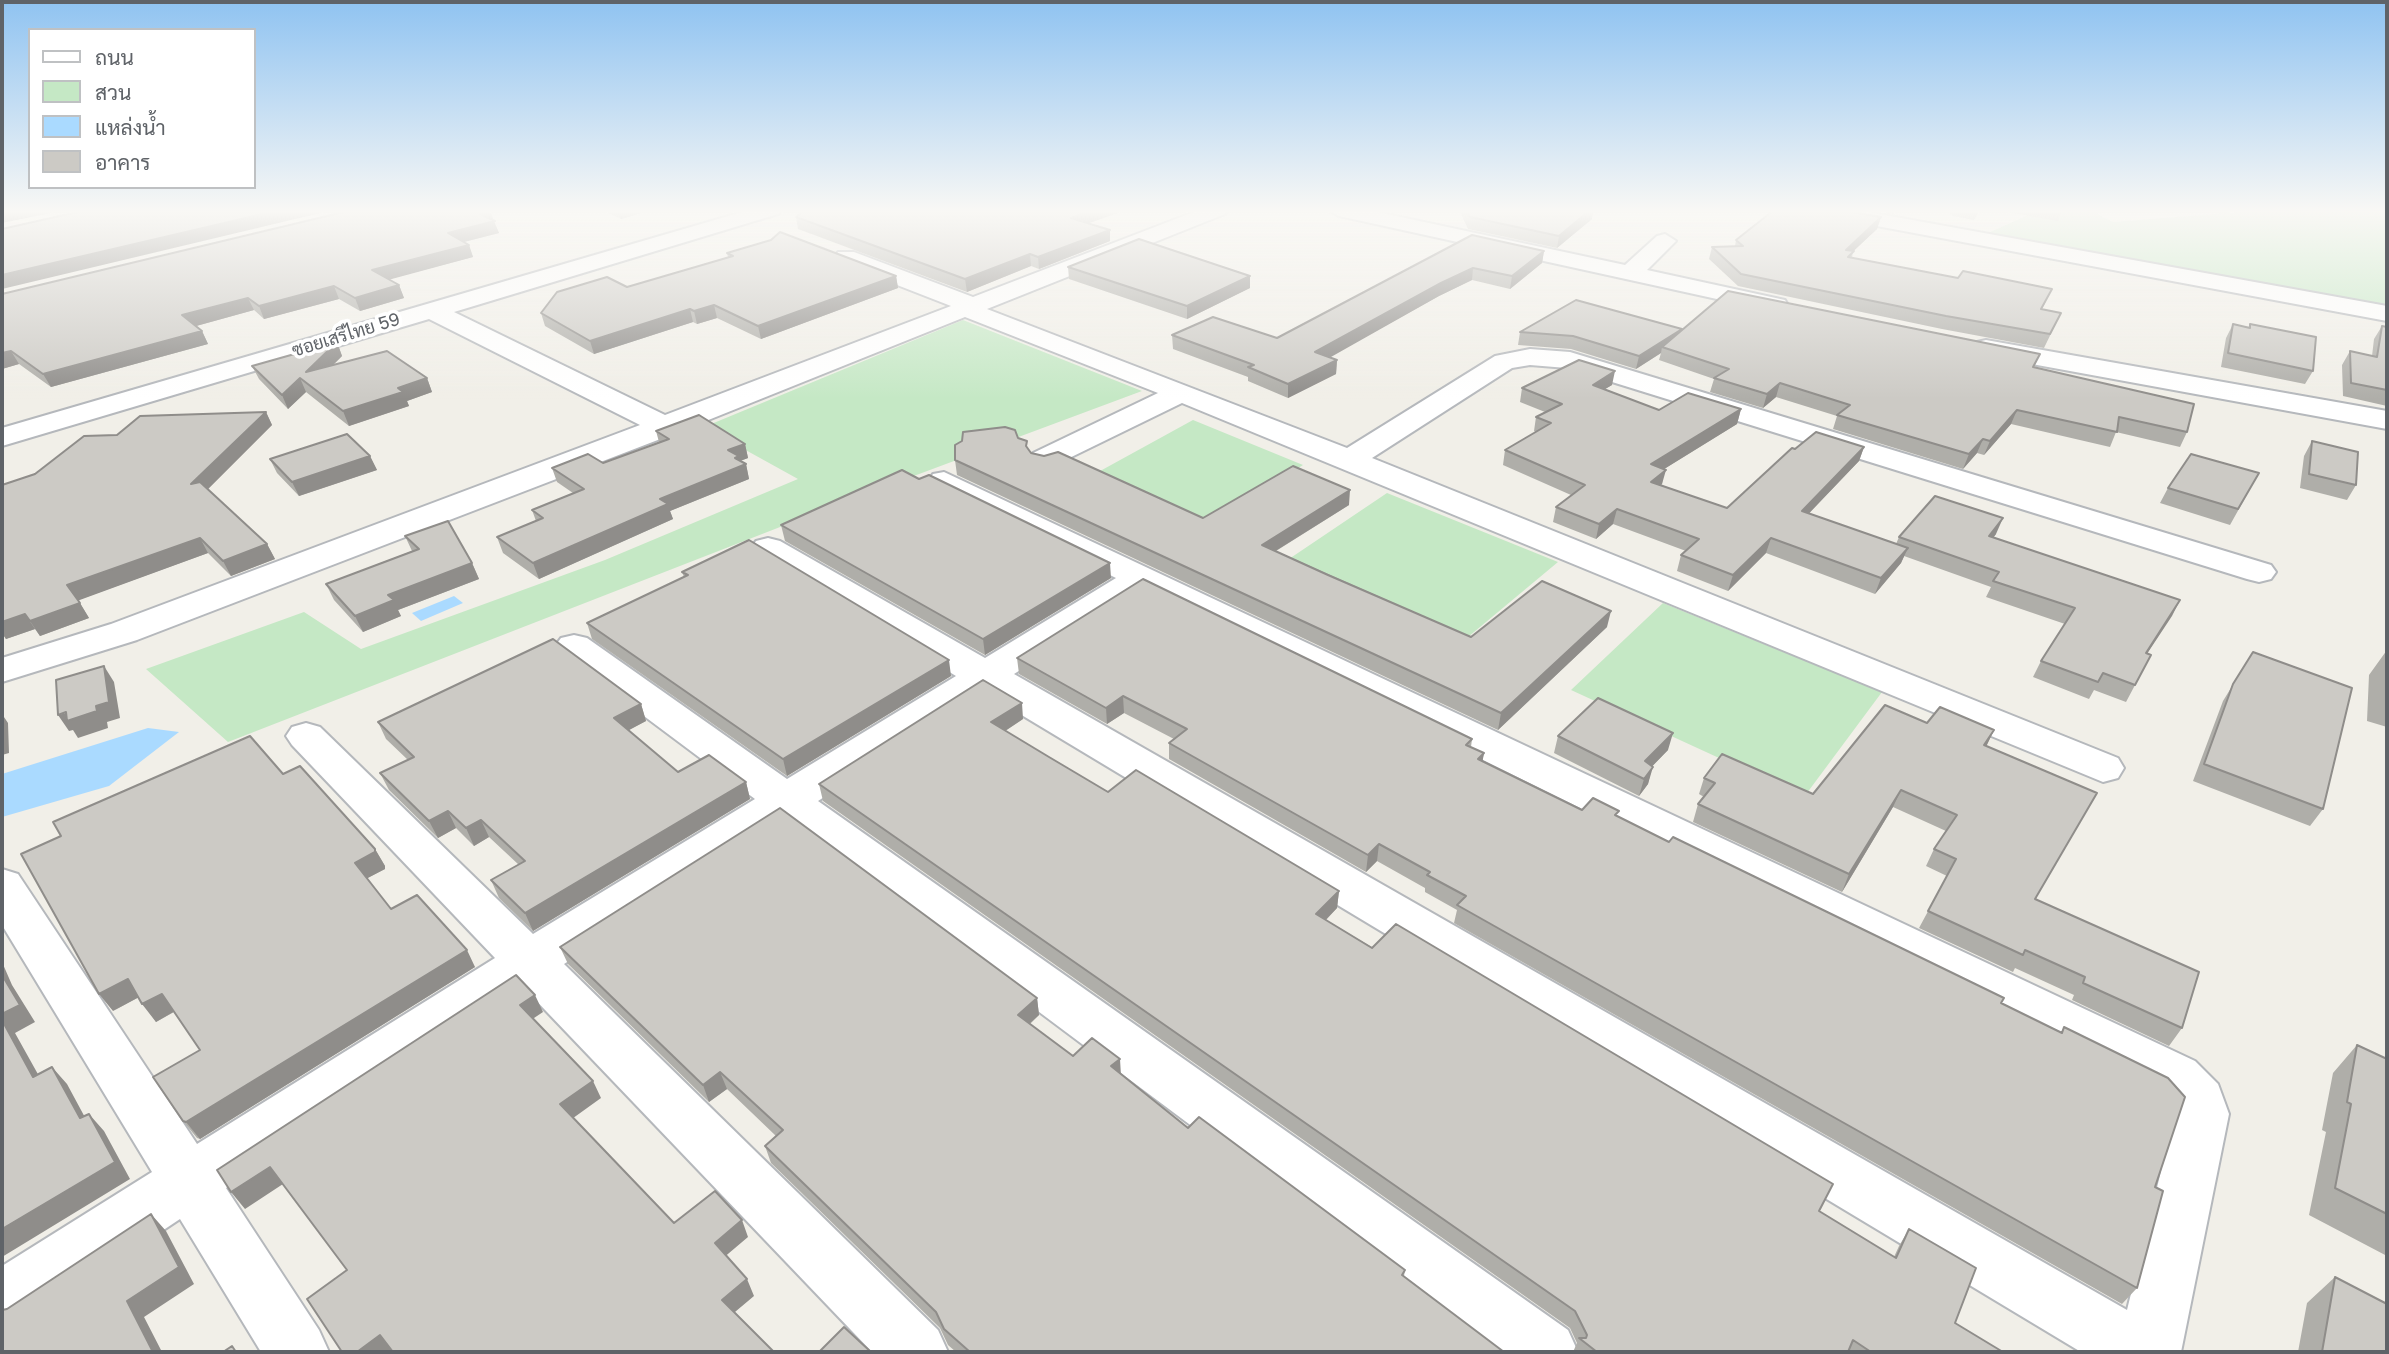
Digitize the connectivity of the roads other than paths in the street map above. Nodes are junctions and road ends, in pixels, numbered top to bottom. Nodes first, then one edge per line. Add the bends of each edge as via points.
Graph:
1 (556, 273) edge
2 (885, 273) edge
3 (1056, 273) edge
4 (1630, 273) edge
5 (2166, 273) edge
6 (970, 307) junction
7 (431, 310) junction
8 (1806, 311) edge
9 (2387, 314) edge
10 (1968, 345) edge
11 (1181, 393) junction
12 (2387, 419) edge
13 (666, 428) junction
14 (2, 437) edge
15 (1044, 459) edge
16 (1349, 460) junction
17 (944, 481) edge
18 (768, 548) edge
19 (2259, 572) dead end
20 (1142, 577) junction
21 (574, 646) dead end
22 (2, 670) edge
23 (983, 675) junction
24 (306, 736) dead end
25 (2103, 768) dead end
26 (787, 798) junction
27 (2, 886) edge
28 (531, 960) junction
29 (189, 1183) junction
30 (2, 1301) edge
31 (297, 1352) edge
32 (916, 1352) edge
33 (1546, 1352) edge
34 (2140, 1352) edge
35 (2150, 1352) edge

1 - 7 street, ซอยเสรีไทย 59
2 - 6 street
3 - 6 street
4 - 8 street
5 - 9 street
6 - 11 street
6 - 13 street
7 - 13 street
7 - 14 street, ซอยเสรีไทย 59
10 - 12 street
11 - 15 street
11 - 16 street
13 - 22 street via 124,632
16 - 19 street via 1504,362 1530,357 1570,360
16 - 25 street
17 - 20 street
18 - 23 street
20 - 23 street
20 - 35 street via 2176,1077 2199,1101 2202,1114
21 - 26 street
23 - 26 street
23 - 34 street
24 - 28 street
26 - 28 street
26 - 33 street
27 - 29 street
28 - 29 street
28 - 32 street
29 - 30 street
29 - 31 street

